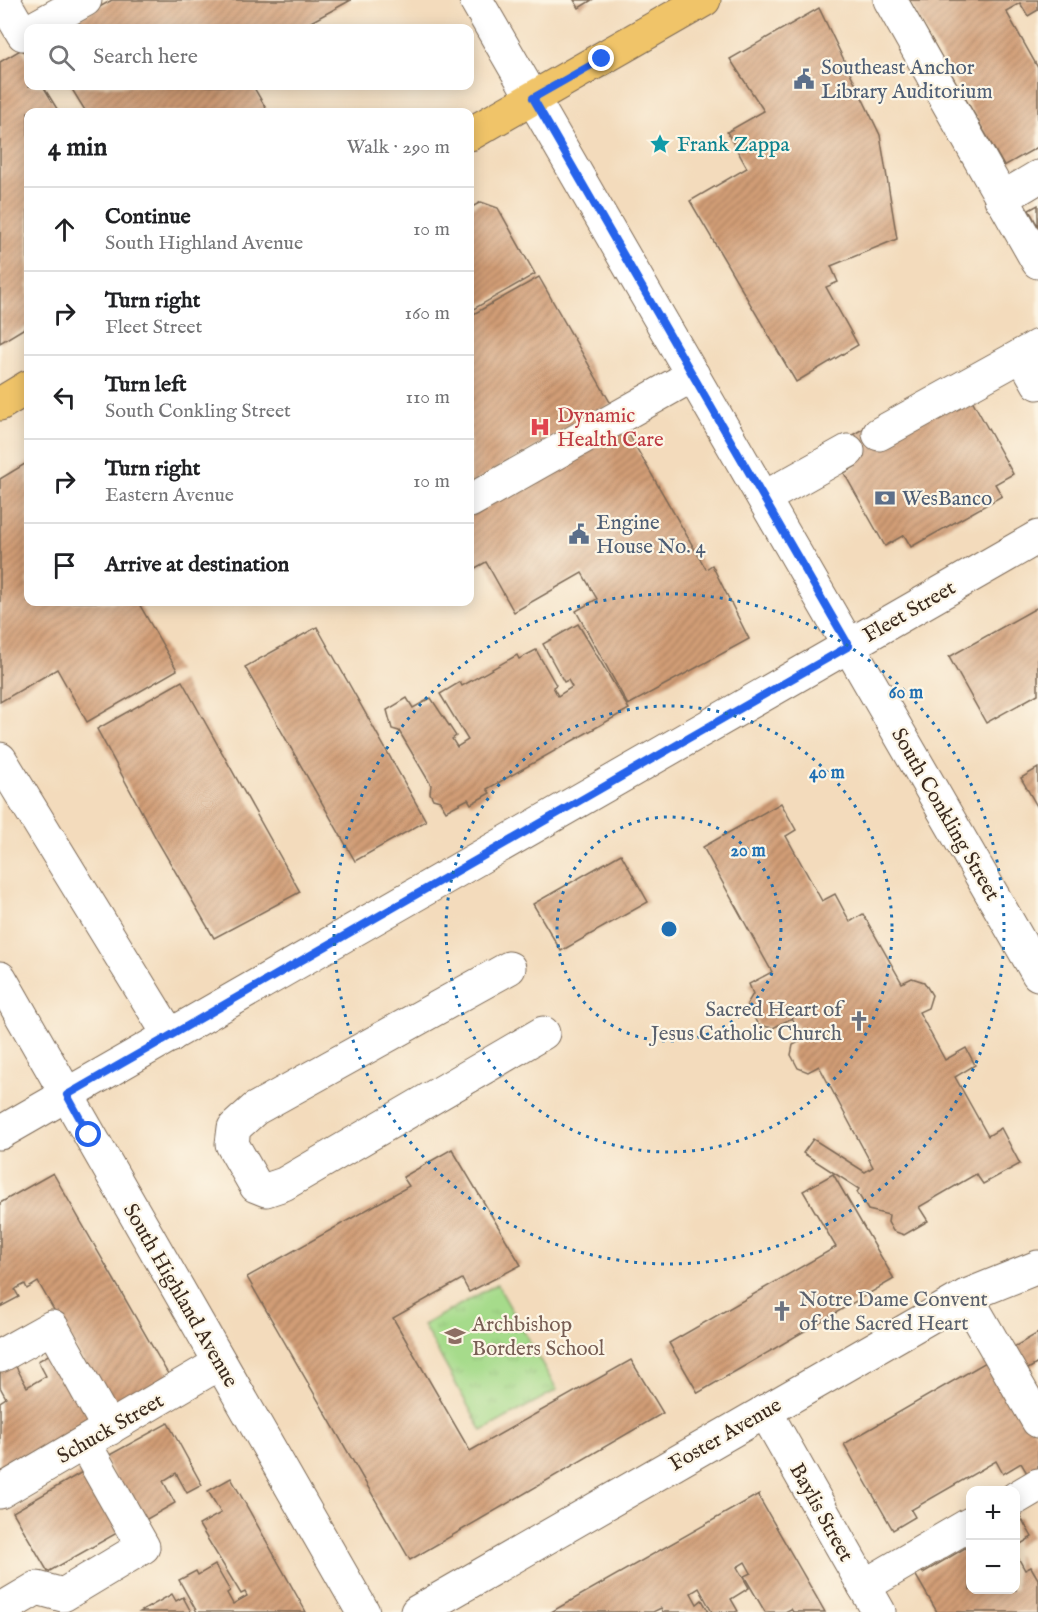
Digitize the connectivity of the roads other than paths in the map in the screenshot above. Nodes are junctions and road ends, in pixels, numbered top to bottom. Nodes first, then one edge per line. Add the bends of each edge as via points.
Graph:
1 (3, 0) edge
2 (85, 0) edge
3 (476, 0) edge
4 (704, 0) edge
5 (890, 0) edge
6 (42, 24) edge
7 (21, 36) edge
8 (533, 98) junction
9 (474, 132) edge
10 (1038, 177) edge
11 (1001, 199) junction
12 (1038, 262) edge
13 (1030, 350) edge
14 (693, 375) junction
15 (1038, 383) edge
16 (24, 389) edge
17 (0, 404) edge
18 (879, 434) dead end
19 (848, 451) dead end
20 (764, 498) junction
21 (474, 499) edge
22 (1038, 537) edge
23 (849, 646) junction
24 (0, 759) edge
25 (509, 968) dead end
26 (1038, 974) edge
27 (0, 978) edge
28 (543, 1033) dead end
29 (170, 1036) junction
30 (67, 1095) junction
31 (0, 1133) edge
32 (1038, 1267) edge
33 (966, 1296) junction
34 (0, 1356) edge
35 (220, 1363) junction
36 (765, 1411) junction
37 (1038, 1421) edge
38 (96, 1436) junction
39 (1038, 1485) edge
40 (1, 1491) edge
41 (1020, 1496) edge
42 (966, 1527) edge
43 (871, 1599) edge
44 (0, 1610) edge
45 (363, 1612) edge
46 (417, 1612) edge

1 - 7 street
2 - 6 street
3 - 8 street, South Conkling Street
4 - 8 main road
5 - 11 street
8 - 9 main road
8 - 14 street, South Conkling Street
10 - 11 street
11 - 12 street
13 - 15 street
13 - 18 street
14 - 20 street, South Conkling Street
14 - 21 street
16 - 17 main road
19 - 20 street
20 - 23 street, South Conkling Street
22 - 23 street, Fleet Street
23 - 26 street, South Conkling Street
23 - 29 street, Fleet Street
24 - 29 street
25 - 28 street via 255,1109 234,1128 232,1144 256,1185 266,1190 284,1184
27 - 30 street, South Highland Avenue
29 - 30 street, Fleet Street
30 - 31 street, Fleet Street
30 - 35 street, South Highland Avenue
32 - 33 street, Foster Avenue
33 - 36 street, Foster Avenue
33 - 37 street
34 - 38 street via 52,1327
35 - 38 street, Schuck Street
35 - 45 street, South Highland Avenue
36 - 43 street, Baylis Street
36 - 46 street, Foster Avenue
38 - 40 street, Schuck Street
38 - 44 street via 143,1547 63,1595 37,1588
39 - 41 street
42 - 43 street

